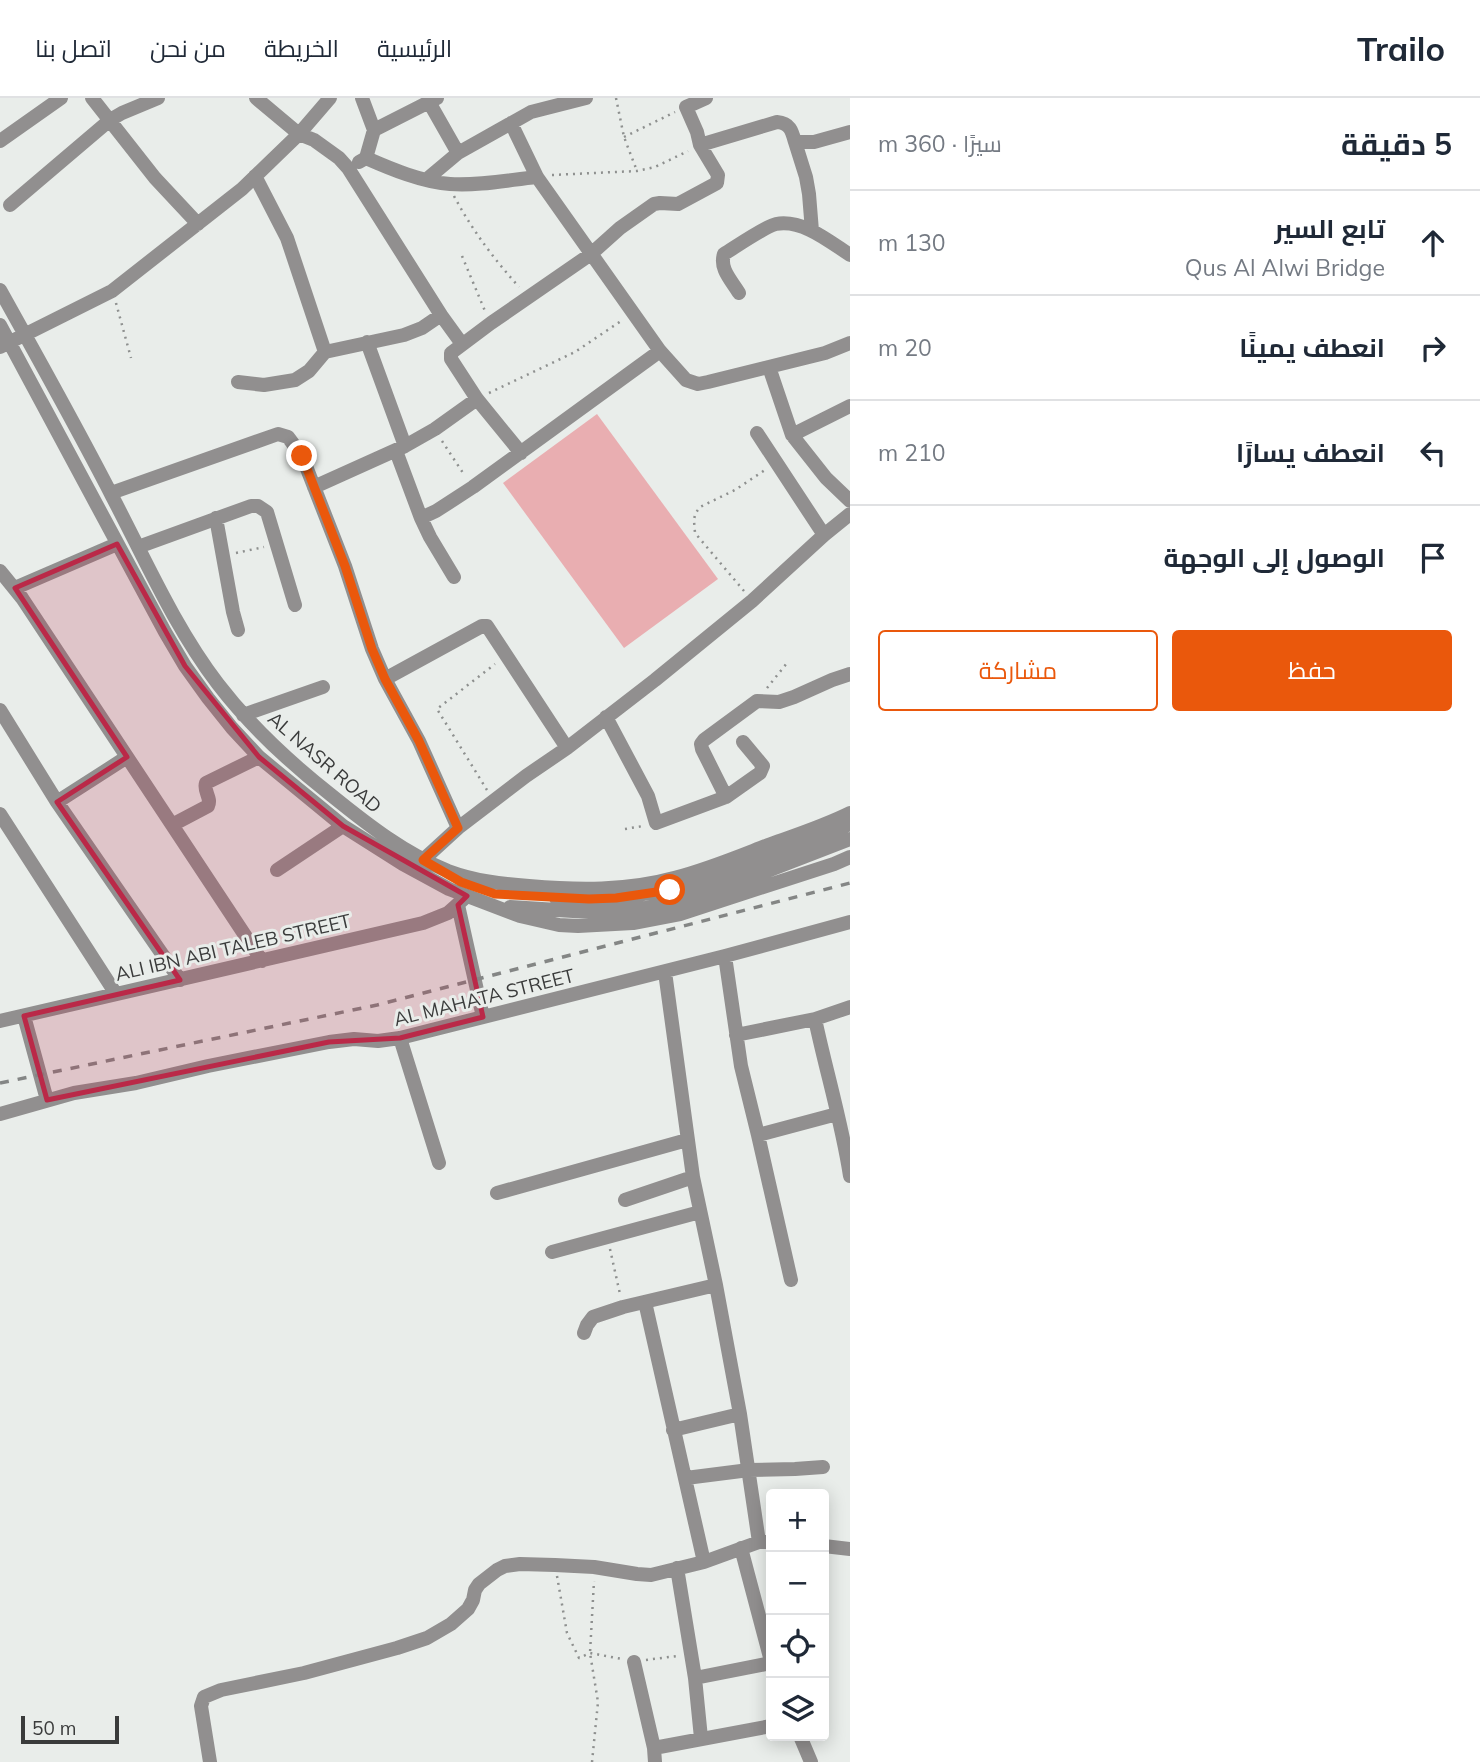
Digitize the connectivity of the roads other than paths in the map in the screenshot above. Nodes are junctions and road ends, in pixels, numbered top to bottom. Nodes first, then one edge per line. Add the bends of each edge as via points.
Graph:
1 (61, 98) edge
2 (92, 98) edge
3 (158, 98) edge
4 (257, 98) edge
5 (330, 98) edge
6 (362, 98) edge
7 (586, 98) edge
8 (704, 98) edge
9 (433, 100) edge
10 (110, 120) junction
11 (511, 123) junction
12 (374, 130) junction
13 (850, 132) edge
14 (299, 134) junction
15 (0, 141) edge
16 (795, 142) junction
17 (700, 145) junction
18 (458, 153) junction
19 (366, 158) junction
20 (348, 168) junction
21 (255, 176) junction
22 (537, 177) junction
23 (427, 179) junction
24 (10, 205) dead end
25 (198, 224) junction
26 (812, 231) junction
27 (591, 254) junction
28 (850, 256) edge
29 (0, 290) edge
30 (739, 293) dead end
31 (441, 315) junction
32 (0, 325) edge
33 (25, 334) junction
34 (367, 342) junction
35 (850, 343) edge
36 (5, 344) edge
37 (462, 344) junction
38 (660, 351) junction
39 (325, 352) junction
40 (769, 367) junction
41 (238, 382) dead end
42 (477, 399) junction
43 (850, 406) edge
44 (757, 433) dead end
45 (792, 435) junction
46 (401, 449) junction
47 (521, 453) junction
48 (314, 487) junction
49 (111, 493) junction
50 (850, 501) edge
51 (850, 514) edge
52 (216, 518) junction
53 (421, 518) junction
54 (824, 535) junction
55 (117, 544) junction
56 (138, 547) junction
57 (0, 571) edge
58 (454, 577) dead end
59 (15, 588) junction
60 (295, 605) dead end
61 (239, 631) dead end
62 (850, 674) edge
63 (385, 679) junction
64 (323, 687) dead end
65 (0, 710) edge
66 (243, 715) junction
67 (606, 717) junction
68 (743, 742) dead end
69 (567, 748) junction
70 (127, 757) junction
71 (259, 757) junction
72 (726, 797) junction
73 (57, 802) junction
74 (850, 813) edge
75 (0, 814) edge
76 (850, 824) edge
77 (172, 825) junction
78 (343, 826) junction
79 (458, 828) junction
80 (850, 839) edge
81 (850, 857) edge
82 (423, 860) junction
83 (277, 870) dead end
84 (463, 900) junction
85 (561, 904) junction
86 (494, 906) junction
87 (850, 922) edge
88 (725, 957) junction
89 (262, 961) junction
90 (665, 972) junction
91 (180, 979) junction
92 (116, 994) junction
93 (850, 1007) edge
94 (24, 1016) junction
95 (483, 1017) junction
96 (815, 1018) junction
97 (0, 1021) edge
98 (736, 1035) junction
99 (400, 1038) junction
100 (47, 1100) junction
101 (0, 1114) edge
102 (837, 1114) junction
103 (758, 1135) junction
104 (687, 1140) junction
105 (848, 1143) edge
106 (439, 1163) dead end
107 (850, 1176) edge
108 (693, 1177) junction
109 (497, 1193) dead end
110 (625, 1200) dead end
111 (700, 1212) junction
112 (552, 1252) dead end
113 (791, 1280) dead end
114 (716, 1285) junction
115 (645, 1302) junction
116 (584, 1333) dead end
117 (740, 1414) junction
118 (673, 1430) junction
119 (822, 1467) dead end
120 (749, 1470) junction
121 (686, 1478) junction
122 (765, 1542) edge
123 (829, 1547) edge
124 (741, 1548) junction
125 (850, 1549) edge
126 (704, 1562) junction
127 (677, 1568) junction
128 (766, 1643) edge
129 (634, 1662) road end
130 (766, 1663) edge
131 (695, 1678) junction
132 (766, 1727) edge
133 (701, 1738) junction
134 (802, 1741) edge
135 (654, 1755) edge
136 (211, 1762) edge
137 (811, 1762) edge

1 - 15 street
2 - 10 street
3 - 10 street
4 - 14 street
5 - 14 street
6 - 12 street
7 - 11 street via 531,112
8 - 17 street via 686,107
9 - 12 street
9 - 18 street
10 - 24 street
10 - 25 street
11 - 18 street
11 - 22 street
12 - 19 street
13 - 16 street
14 - 20 street via 314,140
14 - 21 street
16 - 17 street via 790,128 777,122
16 - 26 street via 810,194
17 - 27 street via 718,175 717,183 678,204 654,204
18 - 23 street
19 - 20 street
19 - 23 street
20 - 31 street
21 - 25 street
21 - 39 street via 286,238
22 - 23 street via 483,184
22 - 27 street
25 - 33 street via 113,290
26 - 28 street
26 - 30 street via 775,224 724,254 722,265
27 - 37 street
27 - 38 street
29 - 33 street, AL NASR ROAD
31 - 34 street via 410,333
31 - 37 street
32 - 36 street, AL NASR ROAD
33 - 36 street
33 - 49 street, AL NASR ROAD
34 - 39 street
34 - 46 street
35 - 40 street
36 - 55 street, AL NASR ROAD
37 - 42 street via 450,357
38 - 40 street via 686,380 698,384
38 - 47 street
39 - 41 street via 295,380 264,385
40 - 45 street
42 - 46 street
42 - 47 street
43 - 45 street
44 - 54 street
45 - 50 street
46 - 48 street
46 - 53 street
47 - 53 street
48 - 49 street via 302,456 288,437 278,434
48 - 63 street
49 - 56 street, AL NASR ROAD
51 - 54 street
52 - 56 street
52 - 60 street via 251,506 267,512
52 - 61 street
53 - 58 street
54 - 67 street via 752,601
55 - 59 street
55 - 71 street, AL NASR ROAD via 185,666
56 - 66 street, AL NASR ROAD via 195,650
57 - 59 street
59 - 70 street
62 - 72 street via 779,702 757,701 704,740 701,744
63 - 69 street via 488,626
63 - 79 street
64 - 66 street
65 - 73 street
66 - 82 street, AL NASR ROAD via 312,780 372,828
67 - 69 street
67 - 72 street via 648,796 656,823
68 - 72 street via 763,766
69 - 79 street
70 - 73 street
70 - 77 street
71 - 77 street via 208,781 204,788 208,806
71 - 78 street, AL NASR ROAD
73 - 91 street
74 - 82 street, AL NASR ROAD via 698,872 634,886 563,889 493,884
75 - 92 street
76 - 85 street via 670,890
77 - 89 street
78 - 83 street
78 - 84 street, AL NASR ROAD
79 - 82 street
80 - 85 street via 674,902 618,911
81 - 86 street, AL NASR ROAD via 704,908 633,923 559,925
82 - 85 street via 461,882 495,894
84 - 86 street, AL NASR ROAD
84 - 89 street, ALI IBN ABI TALEB STREET via 448,913 422,923
84 - 95 street
85 - 86 street
87 - 88 street, AL MAHATA STREET
88 - 90 street, AL MAHATA STREET
88 - 98 street
89 - 91 street, ALI IBN ABI TALEB STREET
90 - 95 street, AL MAHATA STREET
90 - 104 street
91 - 92 street, ALI IBN ABI TALEB STREET
92 - 94 street, ALI IBN ABI TALEB STREET
93 - 96 street
94 - 97 street, ALI IBN ABI TALEB STREET
94 - 100 street
95 - 99 street, AL MAHATA STREET
96 - 98 street
96 - 102 street
98 - 103 street
99 - 100 street, AL MAHATA STREET via 329,1042
99 - 106 street
100 - 101 street, AL MAHATA STREET
102 - 103 street
102 - 105 street
103 - 113 street
104 - 108 street
104 - 109 street
105 - 107 street
108 - 110 street
108 - 111 street
111 - 112 street
111 - 114 street
114 - 115 street
114 - 117 street
115 - 116 street via 593,1317
115 - 118 street
117 - 118 street
117 - 120 street
118 - 121 street
119 - 120 street
120 - 121 street
120 - 122 street
121 - 126 street
122 - 124 street
123 - 125 street
124 - 126 street
124 - 128 street
126 - 127 street
127 - 131 street
127 - 136 street via 651,1575 594,1567 505,1566 479,1584 468,1609 427,1638 204,1697 201,1706
129 - 135 street
130 - 131 street
131 - 133 street
132 - 133 street
133 - 135 street
134 - 137 street

